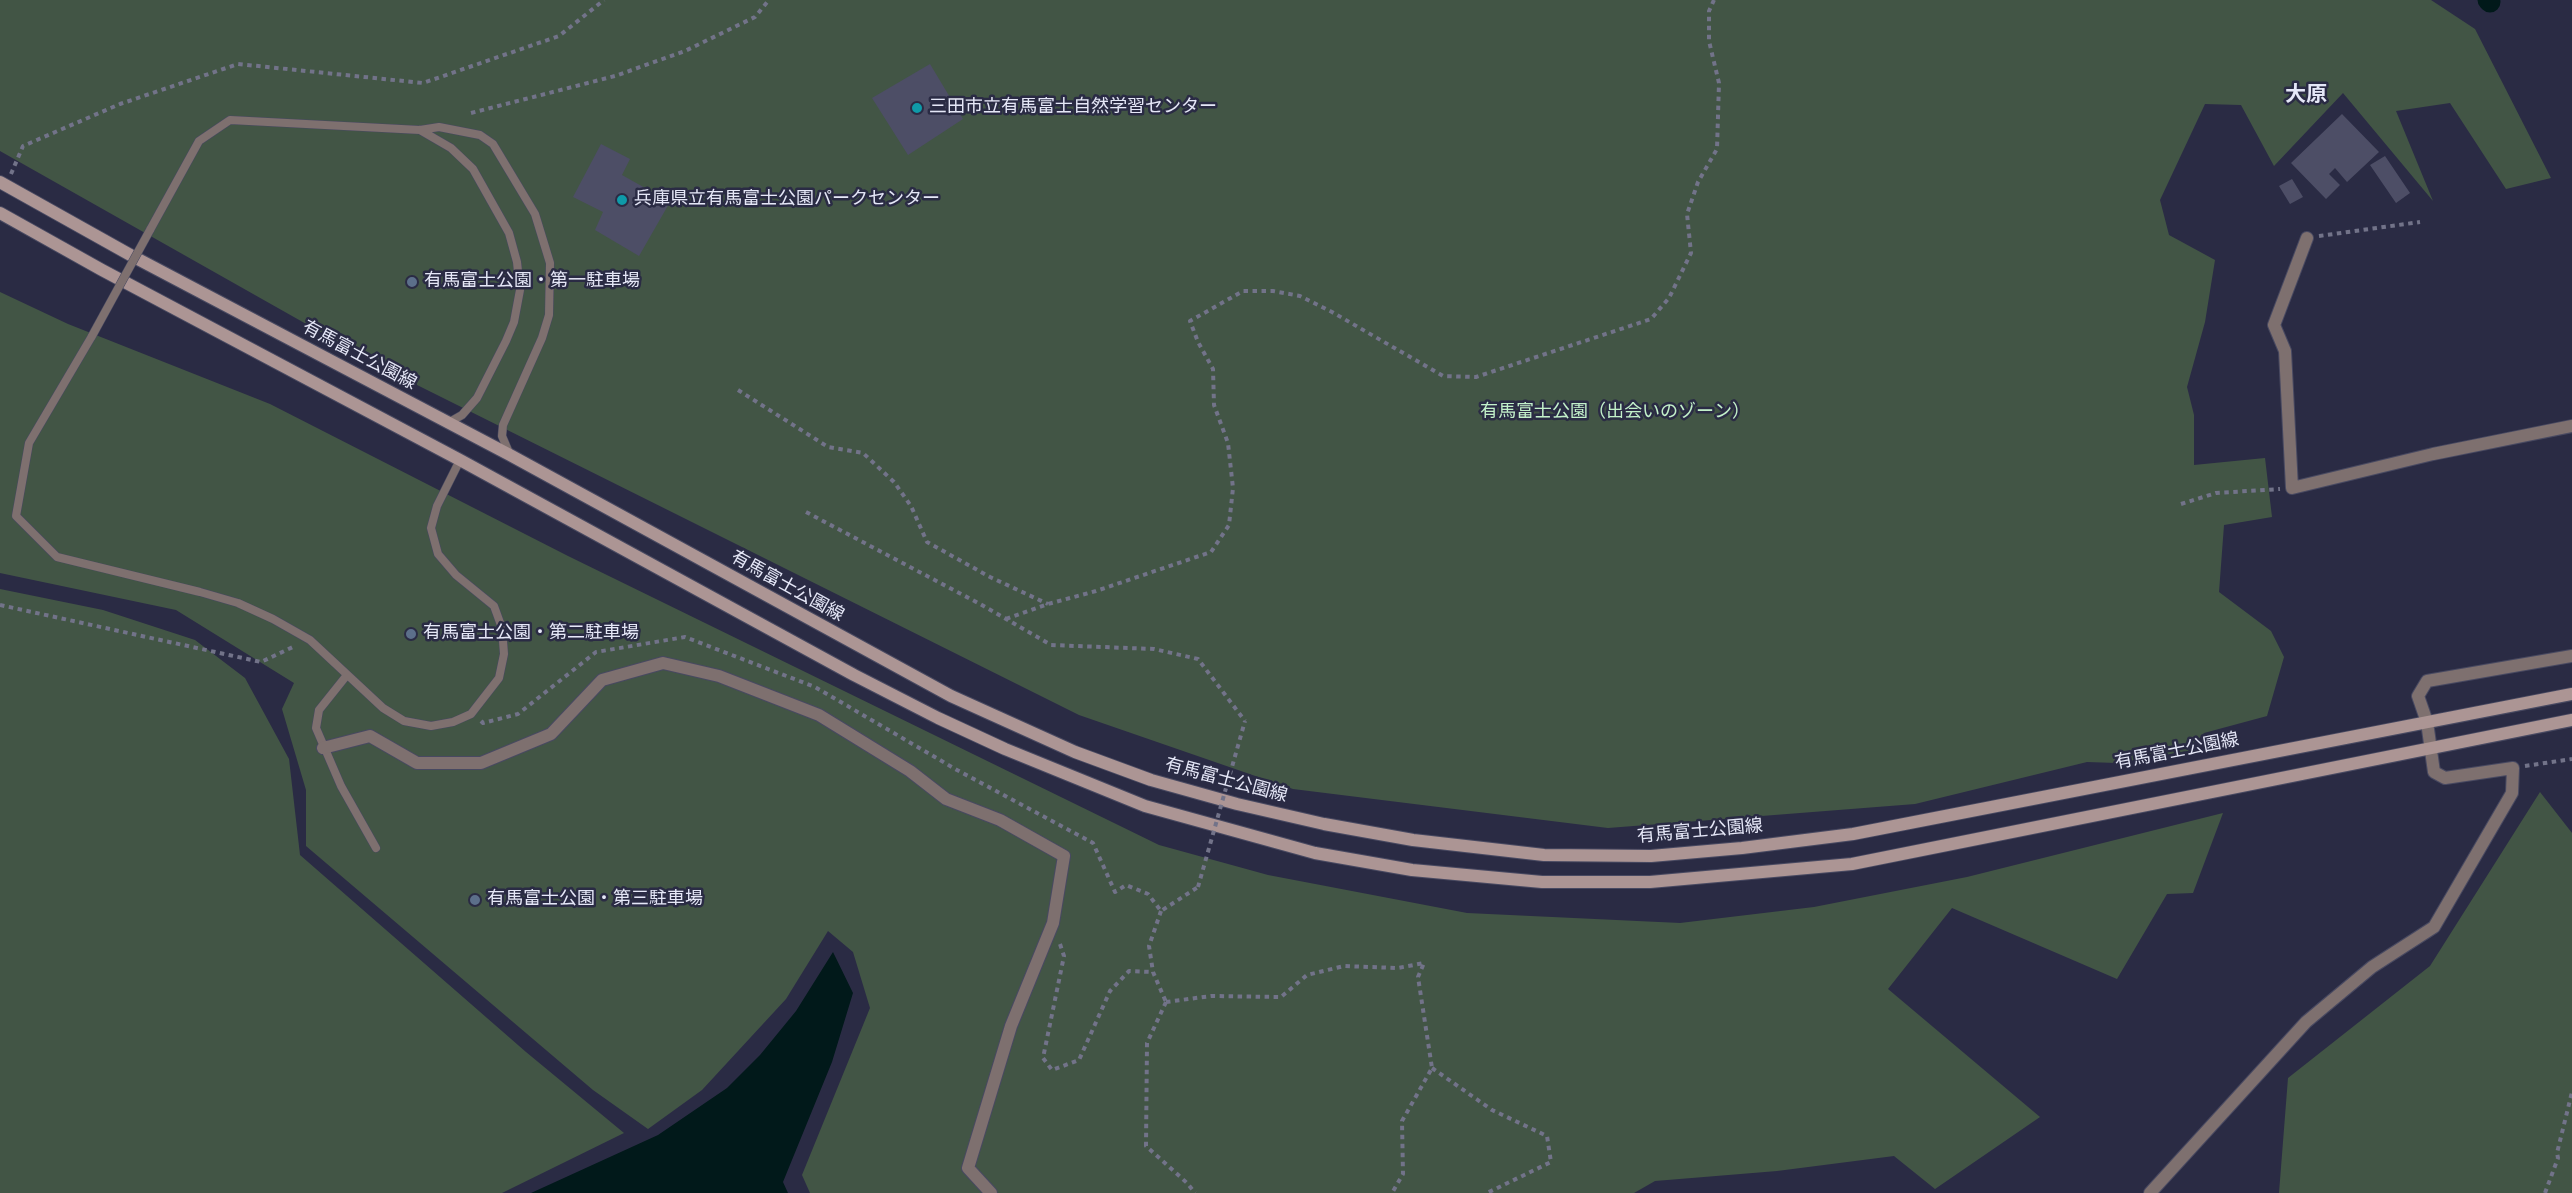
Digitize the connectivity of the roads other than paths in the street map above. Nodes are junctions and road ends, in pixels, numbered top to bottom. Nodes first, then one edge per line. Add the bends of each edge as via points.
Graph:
1 (420, 130) junction
2 (3, 184) edge
3 (0, 213) edge
4 (2307, 238) road end
5 (448, 423) junction
6 (2572, 426) edge
7 (510, 455) junction
8 (460, 460) junction
9 (2572, 656) edge
10 (347, 675) junction
11 (2572, 694) edge
12 (2572, 720) edge
13 (2427, 722) junction
14 (323, 748) junction
15 (2430, 748) junction
16 (376, 848) dead end
17 (991, 1193) edge
18 (2150, 1193) edge

1 - 5 lane via 451,148 473,170 508,233 518,262 520,290 506,341 477,398 462,415
1 - 7 lane via 465,130 493,144 543,234 550,263 549,315 503,425 502,436
1 - 10 lane, bridge via 230,120 199,141 30,443 16,516 57,557 238,603 310,640
2 - 5 main road, 有馬富士公園線
3 - 8 main road
4 - 6 street via 2274,325 2285,351 2292,489 2433,454
5 - 7 main road, 有馬富士公園線
7 - 13 main road, 有馬富士公園線 via 951,696 1075,752 1151,780 1237,804 1413,840 1544,855 1651,856 1742,848 1853,834
8 - 10 lane via 437,506 431,528 438,554 456,575 494,606 502,628 504,654 499,678 471,714 431,726 404,720 383,708
8 - 15 main road via 854,675 1005,749 1145,806 1315,853 1412,870 1542,882 1650,882 1852,864
9 - 13 street via 2427,681 2418,696
10 - 14 lane via 319,710 316,728
11 - 13 main road, 有馬富士公園線
12 - 15 main road
13 - 15 street
14 - 16 lane
14 - 17 street via 370,736 417,763 481,763 551,734 602,680 663,663 719,676 819,715 910,771 946,799 1000,820 1064,856 1053,923 1011,1026 968,1168
15 - 18 street via 2434,772 2445,778 2513,768 2512,793 2434,927 2372,967 2306,1022

